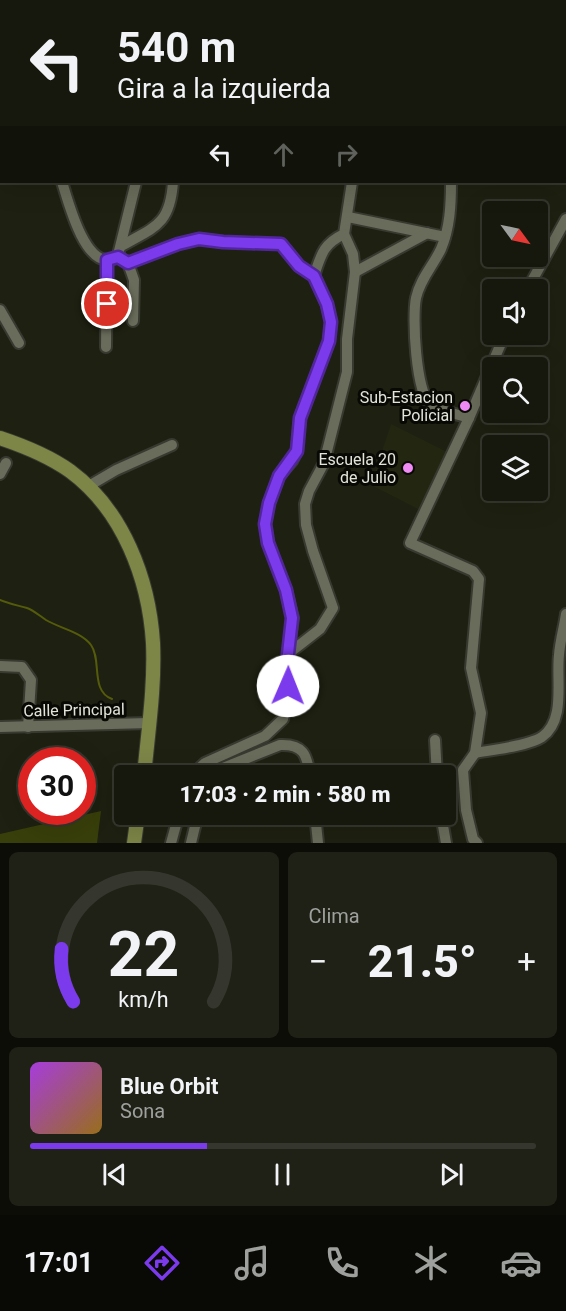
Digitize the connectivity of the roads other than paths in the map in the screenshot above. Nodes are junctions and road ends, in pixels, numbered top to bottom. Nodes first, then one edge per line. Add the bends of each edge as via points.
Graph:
1 (62, 183) edge
2 (136, 183) edge
3 (173, 183) edge
4 (352, 183) edge
5 (451, 183) edge
6 (348, 217) junction
7 (566, 219) edge
8 (427, 232) junction
9 (344, 234) junction
10 (445, 237) junction
11 (115, 254) junction
12 (128, 263) junction
13 (355, 272) junction
14 (314, 276) junction
15 (533, 279) edge
16 (0, 310) edge
17 (133, 321) dead end
18 (19, 344) dead end
19 (500, 345) edge
20 (106, 347) dead end
21 (469, 418) junction
22 (0, 438) edge
23 (172, 445) dead end
24 (6, 463) dead end
25 (0, 474) edge
26 (87, 487) junction
27 (566, 614) edge
28 (288, 654) junction
29 (0, 666) edge
30 (149, 723) junction
31 (0, 727) edge
32 (28, 727) junction
33 (435, 740) dead end
34 (475, 753) junction
35 (145, 765) edge
36 (203, 765) edge
37 (230, 765) edge
38 (308, 765) edge
39 (436, 765) edge
40 (136, 825) edge
41 (176, 825) edge
42 (195, 825) edge
43 (316, 825) edge
44 (443, 825) edge
45 (134, 843) edge
46 (171, 843) edge
47 (191, 843) edge
48 (318, 843) edge
49 (446, 843) edge
50 (477, 843) edge

1 - 11 street via 76,224 91,251
2 - 11 street
3 - 11 street via 166,214 151,230
4 - 6 street
5 - 10 street
6 - 8 street
6 - 9 street
7 - 15 street
8 - 10 street
8 - 13 street
9 - 13 street via 353,254
9 - 14 street via 326,246
10 - 21 street via 416,298 413,337 428,403
11 - 12 street
11 - 20 street
12 - 14 street via 199,239 277,243 286,247 299,266
12 - 17 street via 134,280
13 - 28 street via 341,404 324,463 305,504 313,553 333,608 320,629
14 - 28 street via 327,304 331,322 329,341 300,418 297,451 279,476 265,524 292,618
16 - 18 street
19 - 21 street
21 - 34 street via 410,543 473,571 479,579 471,668 481,713
22 - 26 main road via 48,458
23 - 26 street
24 - 25 street
26 - 30 main road via 127,541 147,594 153,644
27 - 34 street via 559,654 558,714 551,727 542,737
28 - 36 street via 283,719 264,736
29 - 32 street via 22,667 31,680
30 - 32 street, Calle Principal
30 - 35 main road
31 - 32 street, Calle Principal
33 - 39 street
34 - 50 street via 463,770 466,810
37 - 38 street via 280,745 291,745 301,750
40 - 45 main road
41 - 46 street
42 - 47 street
43 - 48 street
44 - 49 street

